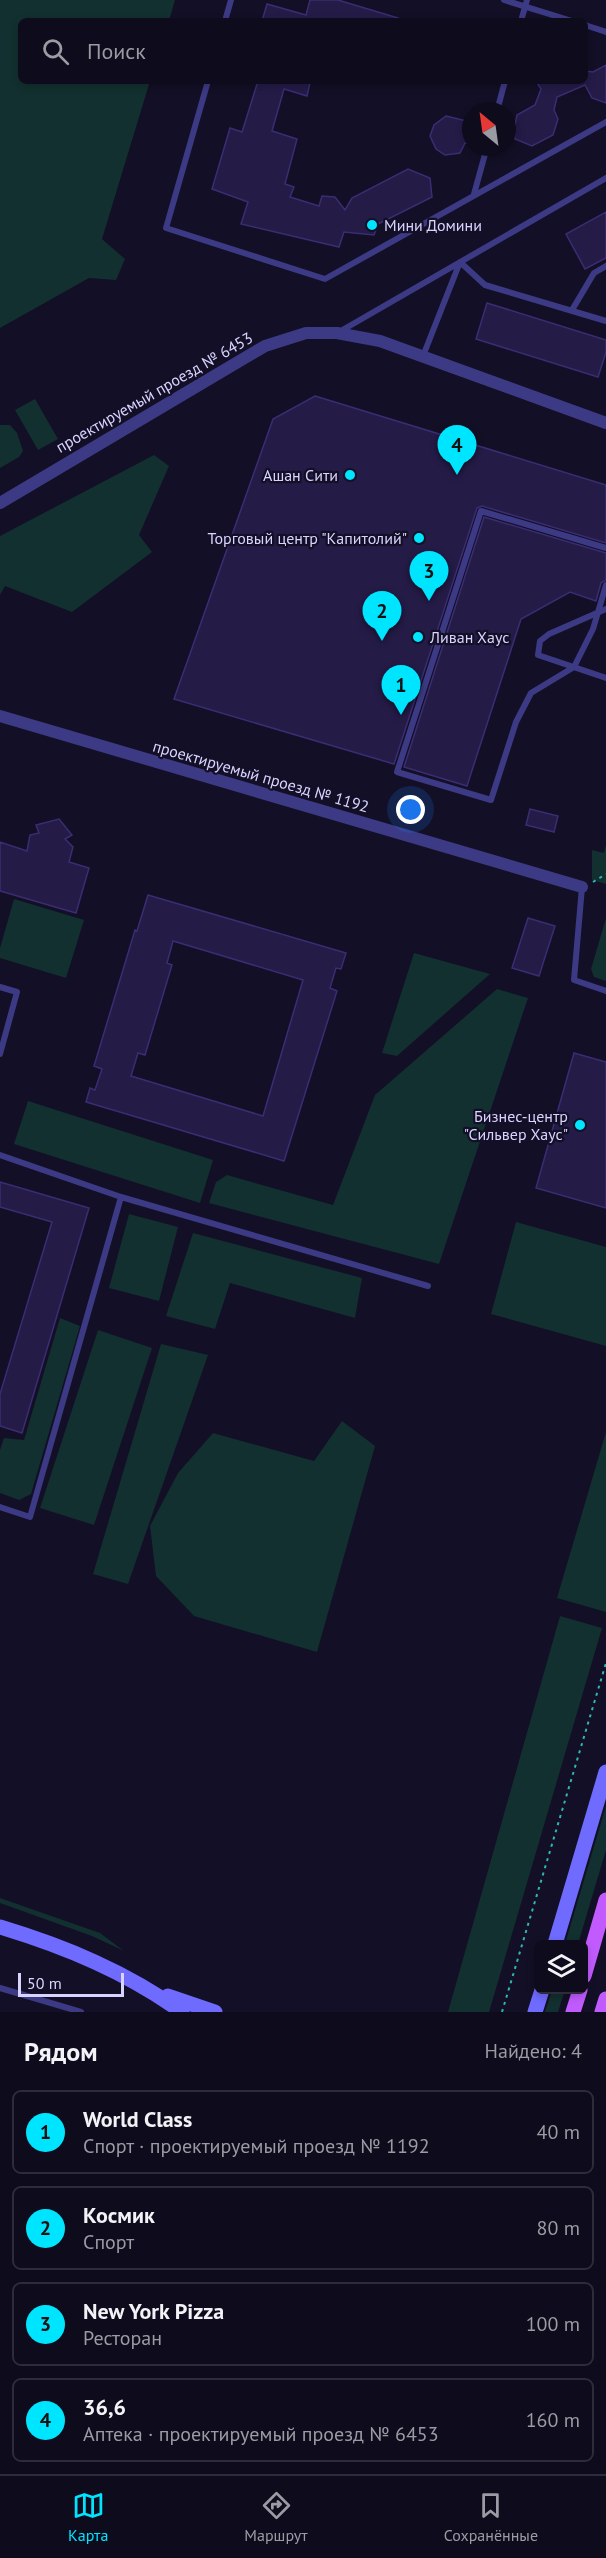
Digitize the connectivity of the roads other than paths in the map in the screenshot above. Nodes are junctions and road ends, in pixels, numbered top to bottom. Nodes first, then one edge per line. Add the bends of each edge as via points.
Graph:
1 (231, 0) edge
2 (504, 0) edge
3 (526, 3) edge
4 (226, 18) edge
5 (523, 18) edge
6 (564, 18) edge
7 (588, 26) edge
8 (606, 32) edge
9 (207, 84) edge
10 (504, 84) edge
11 (499, 102) edge
12 (606, 122) edge
13 (485, 156) edge
14 (606, 178) edge
15 (474, 194) junction
16 (460, 262) junction
17 (606, 266) edge
18 (572, 310) junction
19 (606, 321) edge
20 (337, 333) junction
21 (423, 357) junction
22 (606, 423) edge
23 (0, 503) edge
24 (606, 548) edge
25 (606, 585) edge
26 (606, 609) edge
27 (574, 667) junction
28 (606, 678) edge
29 (0, 716) edge
30 (582, 887) joint
31 (0, 987) edge
32 (606, 991) edge
33 (0, 1054) edge
34 (0, 1155) edge
35 (121, 1197) junction
36 (428, 1286) dead end
37 (0, 1507) edge
38 (606, 1772) edge
39 (606, 1900) edge
40 (0, 1927) edge
41 (556, 1940) edge
42 (588, 1962) edge
43 (0, 1988) edge
44 (151, 1990) junction
45 (540, 1994) edge
46 (578, 1994) edge
47 (606, 1999) edge
48 (81, 2012) edge
49 (182, 2012) edge
50 (215, 2012) edge
51 (535, 2012) edge
52 (573, 2012) edge
53 (602, 2012) edge

1 - 4 lane
2 - 3 lane
3 - 5 lane
3 - 6 lane
7 - 8 lane
9 - 15 lane via 166,228 325,279
10 - 11 lane
12 - 15 lane
13 - 15 lane
14 - 16 lane
16 - 18 lane via 485,285
16 - 20 lane
16 - 21 lane
17 - 18 lane via 594,273
18 - 19 lane
20 - 21 street, проектируемый проезд № 6453 via 380,341
20 - 23 street, проектируемый проезд № 6453 via 306,333 265,346
21 - 22 street, проектируемый проезд № 6453
24 - 27 lane via 481,511 397,772 491,800 516,722 531,693
25 - 27 lane via 593,629
26 - 27 lane via 540,641 538,655
27 - 28 lane
29 - 30 street, проектируемый проезд № 1192
30 - 32 lane via 574,980
31 - 33 lane via 18,992
34 - 35 lane
35 - 36 lane
35 - 37 lane via 30,1517
38 - 41 street
39 - 42 main road
40 - 44 street via 56,1944
43 - 48 lane
44 - 49 street
44 - 50 street
45 - 51 street
46 - 52 main road
47 - 53 main road

